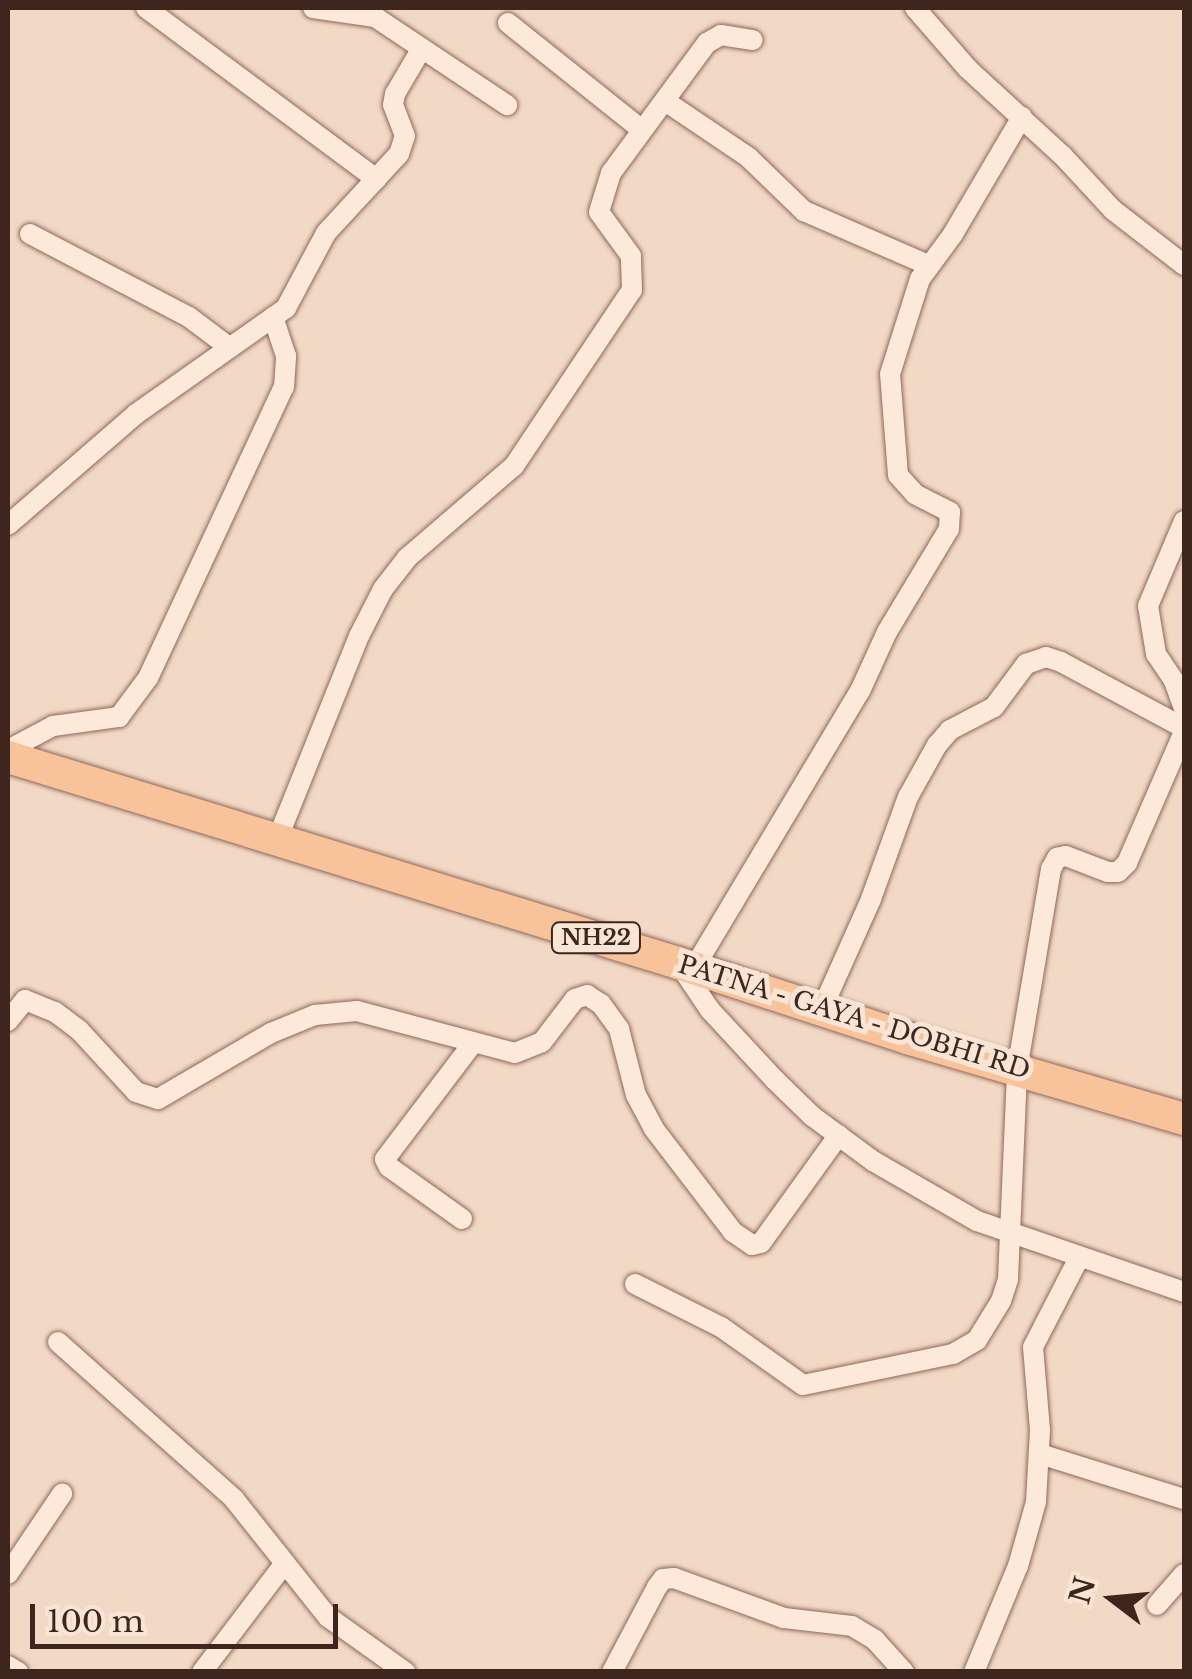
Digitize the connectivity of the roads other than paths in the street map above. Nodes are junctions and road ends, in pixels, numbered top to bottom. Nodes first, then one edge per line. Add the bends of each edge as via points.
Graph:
1 (146, 8) edge
2 (313, 8) edge
3 (915, 8) edge
4 (508, 24) dead end
5 (753, 40) dead end
6 (422, 48) junction
7 (668, 102) junction
8 (507, 104) dead end
9 (1022, 117) junction
10 (642, 130) junction
11 (376, 179) junction
12 (30, 234) dead end
13 (928, 264) junction
14 (1184, 265) edge
15 (273, 317) junction
16 (230, 348) junction
17 (1184, 521) edge
18 (8, 524) edge
19 (1184, 708) edge
20 (1184, 730) edge
21 (8, 753) edge
22 (276, 840) junction
23 (686, 965) junction
24 (822, 1011) junction
25 (8, 1021) edge
26 (472, 1043) junction
27 (1017, 1070) junction
28 (1184, 1119) edge
29 (838, 1136) junction
30 (462, 1219) dead end
31 (1012, 1233) junction
32 (1079, 1258) junction
33 (636, 1284) dead end
34 (1184, 1292) edge
35 (58, 1342) dead end
36 (1040, 1454) junction
37 (62, 1494) dead end
38 (1184, 1500) edge
39 (285, 1563) junction
40 (8, 1574) edge
41 (1184, 1574) edge
42 (1158, 1606) dead end
43 (8, 1666) edge
44 (18, 1672) edge
45 (202, 1672) edge
46 (405, 1672) edge
47 (612, 1672) edge
48 (904, 1672) edge
49 (974, 1672) edge

1 - 11 street
2 - 6 street via 375,17
3 - 9 street
4 - 10 street
5 - 7 street via 722,35 708,43
6 - 8 street
6 - 11 street via 395,94 404,145
7 - 10 street
7 - 13 street via 748,157 804,212
9 - 13 street
9 - 14 street via 1113,210
10 - 22 street via 612,173 599,212 632,256 632,290 514,466 407,558 383,589
11 - 15 street via 326,233 297,293
12 - 16 street via 180,312
13 - 23 street via 890,374 894,463 903,484 950,512 949,528 860,692
15 - 16 street
15 - 21 street via 286,356 284,387 148,678 119,717 52,726
16 - 18 street via 136,414
17 - 19 street via 1154,586 1148,616 1156,654
20 - 24 street via 1061,662 1026,664 994,707 950,730 937,745 908,797
20 - 27 street via 1128,864 1108,872 1066,856 1052,868
21 - 22 main road, PATNA - GAYA - DOBHI RD / NH22
22 - 23 main road, PATNA - GAYA - DOBHI RD / NH22
23 - 24 main road, PATNA - GAYA - DOBHI RD / NH22
23 - 29 street via 710,1010
24 - 27 main road, PATNA - GAYA - DOBHI RD / NH22
25 - 26 street via 25,1000 55,1012 136,1092 158,1098 284,1026 334,1011 375,1015
26 - 29 street via 524,1052 542,1042 575,999 594,998 619,1029 636,1094 654,1129 742,1242 752,1245 773,1228
26 - 30 street via 385,1159
27 - 28 main road, PATNA - GAYA - DOBHI RD / NH22
27 - 31 street
29 - 31 street via 949,1206
31 - 32 street
31 - 33 street via 1000,1301 965,1350 803,1384 721,1327
32 - 34 street
32 - 36 street via 1033,1347
35 - 39 street via 234,1499
36 - 38 street
36 - 49 street via 1023,1549
37 - 40 street
39 - 45 street
39 - 46 street via 328,1617
41 - 42 street
43 - 44 street
47 - 48 street via 656,1587 674,1578 784,1618 852,1626

